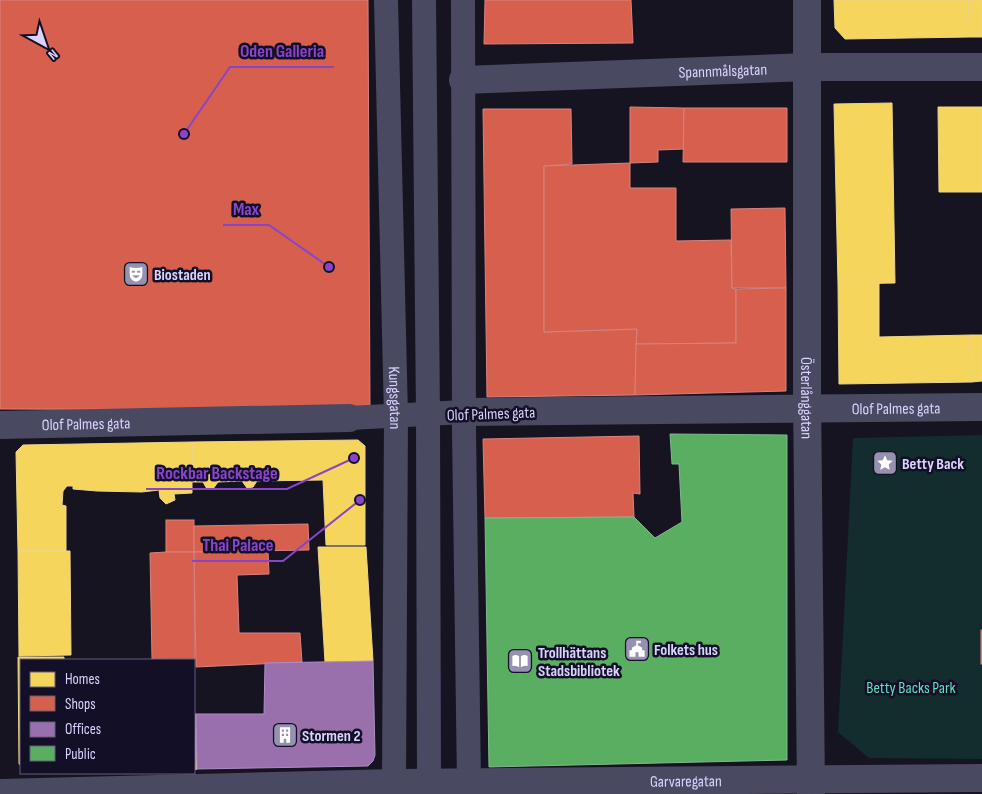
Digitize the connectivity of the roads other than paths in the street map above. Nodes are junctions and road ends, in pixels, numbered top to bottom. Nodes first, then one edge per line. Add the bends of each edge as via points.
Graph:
1 (386, 0) edge
2 (424, 0) edge
3 (463, 0) edge
4 (807, 0) edge
5 (982, 67) edge
6 (808, 68) junction
7 (463, 80) junction
8 (982, 407) edge
9 (807, 408) junction
10 (464, 412) junction
11 (428, 415) junction
12 (396, 416) junction
13 (350, 418) joint
14 (0, 425) edge
15 (982, 778) edge
16 (429, 783) junction
17 (811, 786) edge
18 (394, 788) edge
19 (469, 788) edge
20 (0, 793) edge

1 - 12 street, Kungsgatan
2 - 11 street, Kungsgatan
3 - 7 street
4 - 6 street, Österlånggatan
5 - 6 street, Spannmålsgatan
6 - 7 street, Spannmålsgatan
6 - 9 street, Österlånggatan
7 - 10 street
8 - 9 street, Olof Palmes gata
9 - 10 street, Olof Palmes gata
9 - 17 street, Österlånggatan
10 - 11 street, Olof Palmes gata
10 - 19 street
11 - 12 street, Olof Palmes gata
11 - 16 street, Kungsgatan
12 - 13 street, Olof Palmes gata
12 - 18 street, Kungsgatan
13 - 14 street, Olof Palmes gata
15 - 17 street, Garvaregatan
16 - 18 street, Garvaregatan
16 - 19 street, Garvaregatan
17 - 19 street, Garvaregatan
18 - 20 street, Garvaregatan

